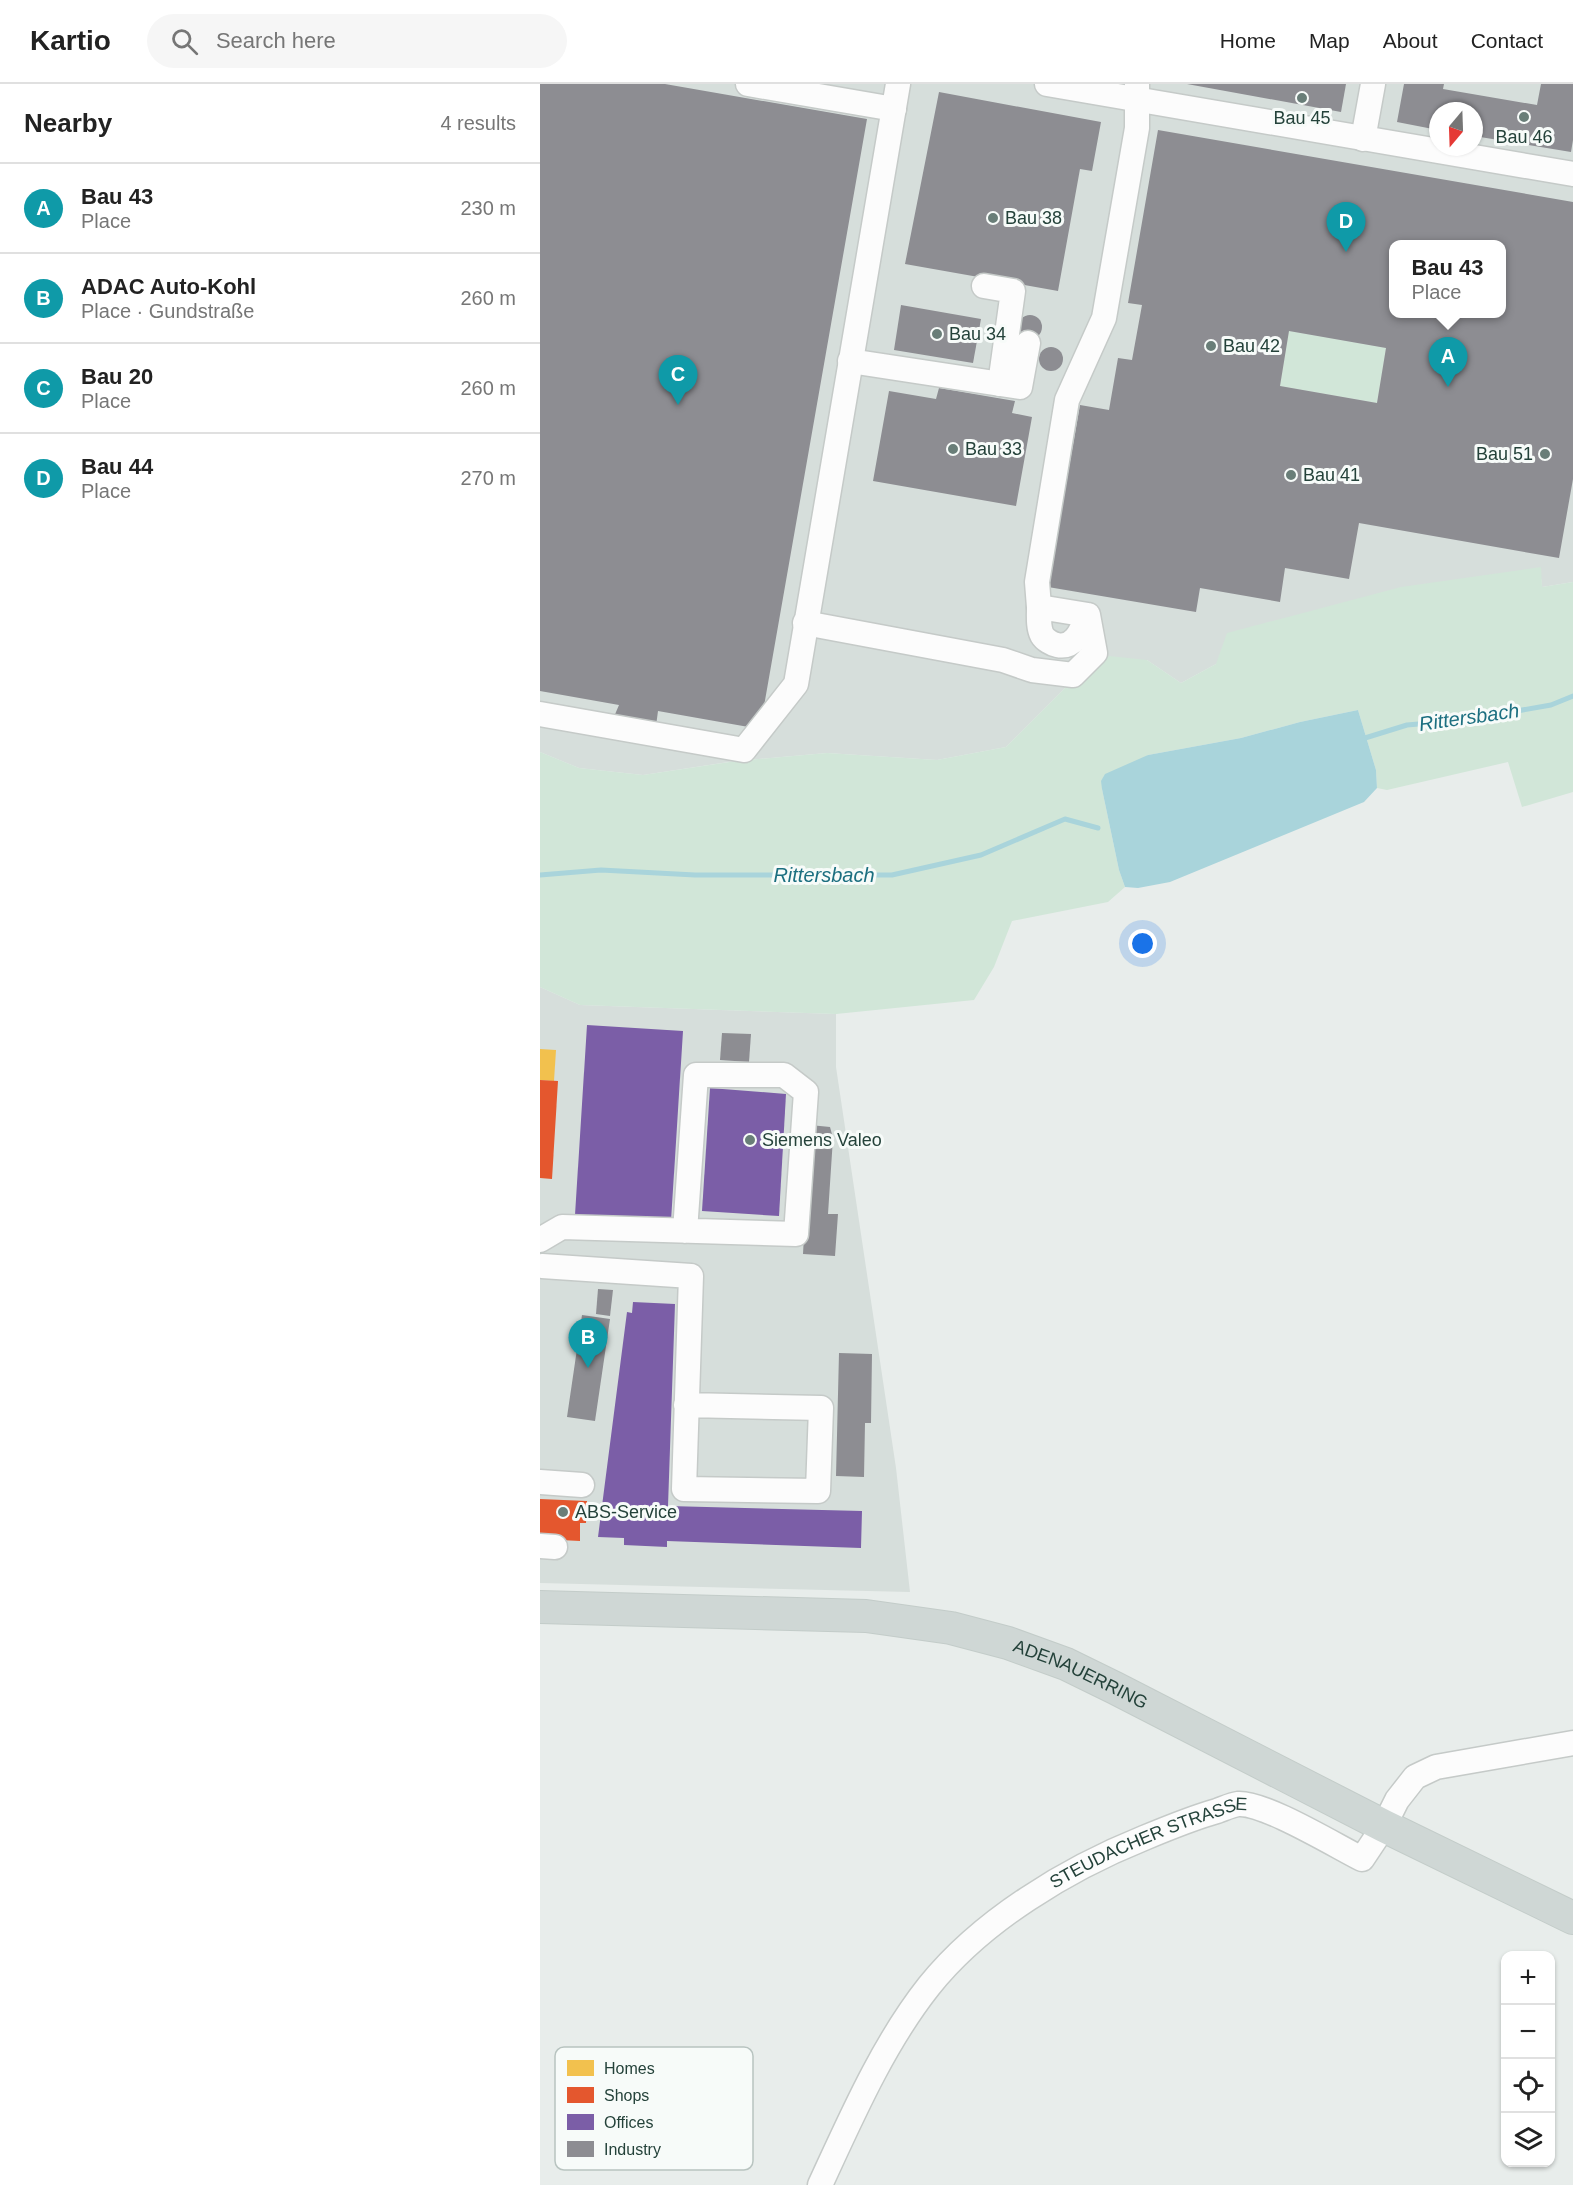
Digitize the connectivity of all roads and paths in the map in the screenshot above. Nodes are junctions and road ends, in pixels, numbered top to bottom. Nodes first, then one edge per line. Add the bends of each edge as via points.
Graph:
1 (748, 84) edge
2 (898, 84) edge
3 (1047, 84) edge
4 (1372, 84) edge
5 (1136, 92) edge
6 (894, 109) junction
7 (1363, 139) junction
8 (1573, 174) edge
9 (984, 286) dead end
10 (1028, 343) dead end
11 (850, 361) junction
12 (1000, 384) junction
13 (1039, 607) junction
14 (1088, 615) junction
15 (805, 623) junction
16 (540, 714) edge
17 (685, 1231) junction
18 (540, 1240) edge
19 (540, 1268) edge
20 (686, 1405) junction
21 (540, 1482) edge
22 (582, 1485) dead end
23 (540, 1607) edge
24 (1573, 1743) edge
25 (1384, 1826) junction
26 (1573, 1918) edge
27 (820, 2185) edge

1 - 6 street
2 - 6 street
3 - 5 street
4 - 7 street
5 - 7 street
5 - 13 street via 1137,128 1104,318 1067,400 1037,582
6 - 11 street
7 - 8 street
9 - 12 street via 1013,291
10 - 12 street via 1020,387
11 - 12 street
11 - 15 street
13 - 14 street
13 - 14 street via 1043,636 1052,644 1064,646 1074,642
14 - 15 street via 1095,653 1073,675
15 - 16 street via 795,684 744,750
17 - 17 street via 696,1075 784,1075 806,1092 796,1234
17 - 18 street via 562,1227
19 - 20 street via 691,1275
20 - 20 street via 684,1489 818,1491 821,1408
21 - 22 street
23 - 25 main road, ADENAUERRING via 867,1617 981,1635 1066,1664
24 - 25 street, STEUDACHER STRASSE via 1436,1767 1415,1777
25 - 26 main road, ADENAUERRING
25 - 27 street, STEUDACHER STRASSE via 1362,1859 1260,1807 1238,1804 1123,1846 1041,1890 969,1944 930,1986 897,2032

